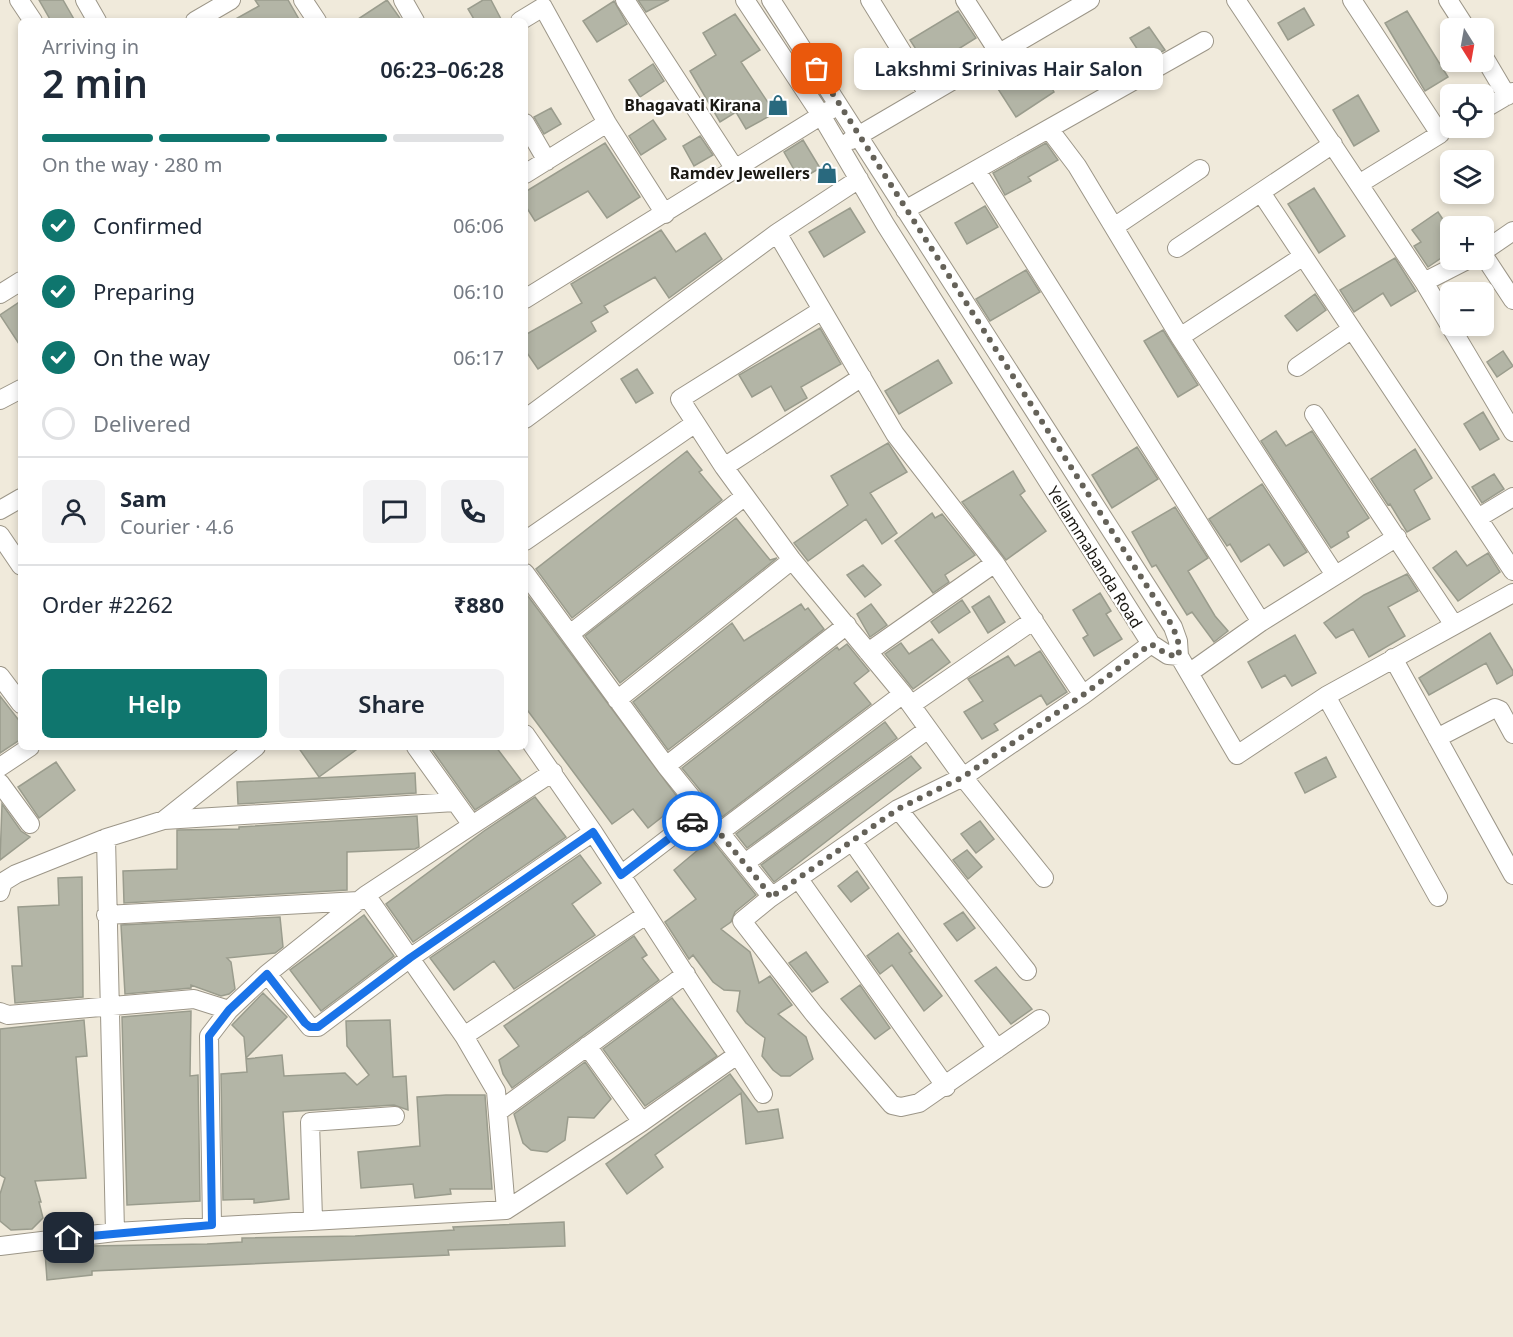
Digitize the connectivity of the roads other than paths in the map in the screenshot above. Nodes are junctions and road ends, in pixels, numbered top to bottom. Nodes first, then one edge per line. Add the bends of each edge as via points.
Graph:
1 (19, 0) edge
2 (85, 0) edge
3 (231, 0) edge
4 (303, 0) edge
5 (403, 0) edge
6 (625, 0) edge
7 (745, 0) edge
8 (771, 0) edge
9 (870, 0) edge
10 (965, 0) edge
11 (1236, 0) edge
12 (1352, 0) edge
13 (1448, 0) edge
14 (1079, 3) edge
15 (550, 4) edge
16 (31, 18) edge
17 (95, 18) edge
18 (200, 18) edge
19 (315, 18) edge
20 (413, 18) edge
21 (525, 18) edge
22 (1460, 18) edge
23 (1204, 41) dead end
24 (999, 53) junction
25 (1494, 71) edge
26 (928, 94) junction
27 (1510, 94) edge
28 (1494, 103) edge
29 (840, 104) junction
30 (821, 116) junction
31 (607, 123) junction
32 (1440, 123) edge
33 (528, 128) edge
34 (1049, 129) junction
35 (1440, 135) edge
36 (859, 136) junction
37 (1333, 144) junction
38 (839, 147) junction
39 (547, 161) junction
40 (735, 169) junction
41 (1200, 169) dead end
42 (976, 170) junction
43 (528, 172) edge
44 (859, 179) junction
45 (1359, 184) junction
46 (1262, 194) junction
47 (905, 210) junction
48 (665, 214) junction
49 (1114, 227) junction
50 (1513, 231) edge
51 (777, 233) junction
52 (1494, 244) edge
53 (1177, 248) dead end
54 (1302, 257) junction
55 (1447, 270) edge
56 (1493, 270) edge
57 (1424, 282) junction
58 (18, 283) edge
59 (0, 294) edge
60 (528, 297) edge
61 (1513, 300) edge
62 (822, 310) junction
63 (1352, 329) junction
64 (1180, 337) junction
65 (1297, 367) dead end
66 (862, 377) junction
67 (18, 390) edge
68 (0, 400) edge
69 (1314, 414) dead end
70 (528, 417) edge
71 (694, 424) junction
72 (1513, 432) edge
73 (724, 467) junction
74 (745, 496) junction
75 (1513, 497) edge
76 (18, 500) edge
77 (0, 510) edge
78 (1478, 518) junction
79 (0, 535) edge
80 (1397, 537) junction
81 (528, 539) edge
82 (792, 560) junction
83 (18, 562) edge
84 (995, 563) junction
85 (1513, 571) edge
86 (1335, 575) junction
87 (528, 577) edge
88 (1513, 593) edge
89 (1034, 620) junction
90 (1262, 622) junction
91 (847, 625) junction
92 (1454, 625) junction
93 (570, 634) junction
94 (1151, 644) junction
95 (868, 652) junction
96 (1179, 656) junction
97 (1393, 658) junction
98 (1189, 673) junction
99 (0, 676) edge
100 (1083, 695) junction
101 (1326, 696) junction
102 (18, 700) edge
103 (617, 700) junction
104 (907, 700) junction
105 (927, 730) junction
106 (1513, 734) edge
107 (528, 738) edge
108 (1437, 738) junction
109 (26, 750) edge
110 (252, 750) edge
111 (418, 750) edge
112 (666, 766) junction
113 (0, 767) edge
114 (553, 772) junction
115 (963, 777) junction
116 (0, 783) edge
117 (455, 802) junction
118 (898, 809) junction
119 (703, 813) junction
120 (164, 820) junction
121 (30, 824) dead end
122 (472, 825) junction
123 (593, 832) junction
124 (720, 832) junction
125 (106, 838) junction
126 (852, 841) junction
127 (745, 863) junction
128 (621, 875) junction
129 (1513, 875) edge
130 (798, 878) junction
131 (1044, 878) dead end
132 (0, 892) edge
133 (1438, 897) dead end
134 (363, 898) junction
135 (770, 898) junction
136 (106, 915) junction
137 (646, 915) junction
138 (410, 958) junction
139 (1027, 971) dead end
140 (267, 974) junction
141 (686, 974) junction
142 (109, 1007) junction
143 (229, 1010) junction
144 (0, 1012) edge
145 (1040, 1019) dead end
146 (464, 1036) junction
147 (587, 1046) junction
148 (997, 1049) junction
149 (737, 1054) junction
150 (946, 1087) junction
151 (763, 1094) dead end
152 (498, 1112) junction
153 (395, 1116) dead end
154 (642, 1122) junction
155 (506, 1209) junction
156 (313, 1219) junction
157 (212, 1225) junction
158 (116, 1232) junction
159 (0, 1246) edge

1 - 16 street
2 - 17 street
3 - 18 street
4 - 19 street
5 - 20 street
6 - 40 street
7 - 30 street, Yellammabanda Road
8 - 29 street, Yellammabanda Road
9 - 26 street
10 - 24 street
11 - 37 street
12 - 32 street
13 - 22 street
14 - 24 street
15 - 21 street
15 - 31 street
23 - 34 street
24 - 26 street
25 - 27 street
26 - 36 street
27 - 28 street
29 - 30 street
29 - 36 street, Yellammabanda Road
30 - 38 street, Yellammabanda Road
30 - 40 street
31 - 39 street
31 - 48 street
33 - 39 street
34 - 42 street
34 - 49 street
35 - 45 street
36 - 38 street
36 - 47 street, Yellammabanda Road
37 - 45 street
37 - 46 street
38 - 44 street, Yellammabanda Road
39 - 43 street
40 - 48 street
41 - 49 street
42 - 47 street
42 - 90 street
44 - 51 street
44 - 94 street, Yellammabanda Road
45 - 57 street
46 - 53 street
46 - 54 street
47 - 96 street, Yellammabanda Road via 1173,627
48 - 60 street
49 - 64 street
50 - 52 street
51 - 62 street
51 - 70 street
54 - 63 street
54 - 64 street
55 - 57 street
56 - 61 street
57 - 72 street
58 - 59 street
62 - 66 street
62 - 71 street via 680,399
63 - 65 street
63 - 78 street
64 - 86 street
66 - 73 street
66 - 84 street via 895,434
67 - 68 street
69 - 80 street
71 - 73 street
71 - 81 street
73 - 74 street
74 - 82 street
74 - 93 street
75 - 78 street
76 - 77 street
78 - 85 street
79 - 83 street
80 - 86 street
80 - 92 street
82 - 91 street
82 - 103 street
84 - 89 street
84 - 95 street
86 - 90 street
87 - 93 street
88 - 92 street
89 - 100 street
89 - 104 street
90 - 98 street
91 - 95 street
91 - 112 street
92 - 97 street
93 - 103 street
94 - 96 street, Yellammabanda Road via 1168,655
94 - 100 street
95 - 104 street
96 - 98 street
97 - 101 street
97 - 108 street
98 - 101 street via 1237,755
99 - 102 street
100 - 115 street
101 - 133 street
103 - 112 street
104 - 105 street
104 - 124 street
105 - 115 street
105 - 127 street
106 - 108 street via 1495,708
107 - 114 street
108 - 129 street
109 - 113 street
110 - 120 street
111 - 117 street
112 - 119 street
114 - 122 street
114 - 123 street
115 - 118 street
115 - 131 street
116 - 121 street
117 - 120 street
117 - 122 street
118 - 126 street
118 - 139 street
119 - 124 street
119 - 128 street
120 - 125 street
122 - 134 street
123 - 128 street
123 - 138 street
124 - 127 street
125 - 132 street via 16,874 3,882
125 - 136 street
126 - 130 street
126 - 148 street
127 - 135 street
128 - 137 street
130 - 135 street
130 - 150 street
134 - 136 street
134 - 138 street
134 - 140 street
135 - 150 street via 742,921 892,1105 919,1103
136 - 142 street
137 - 141 street
137 - 146 street
138 - 140 street via 318,1027 305,1023
138 - 146 street
140 - 143 street
141 - 147 street
141 - 149 street
142 - 143 street via 194,999
142 - 144 street via 8,1015
142 - 158 street
143 - 157 street via 209,1036
145 - 148 street
146 - 152 street via 496,1090
147 - 152 street
147 - 154 street
148 - 150 street
149 - 151 street
149 - 154 street
152 - 155 street
153 - 156 street via 310,1122
154 - 155 street
155 - 156 street
156 - 157 street
157 - 158 street
158 - 159 street

